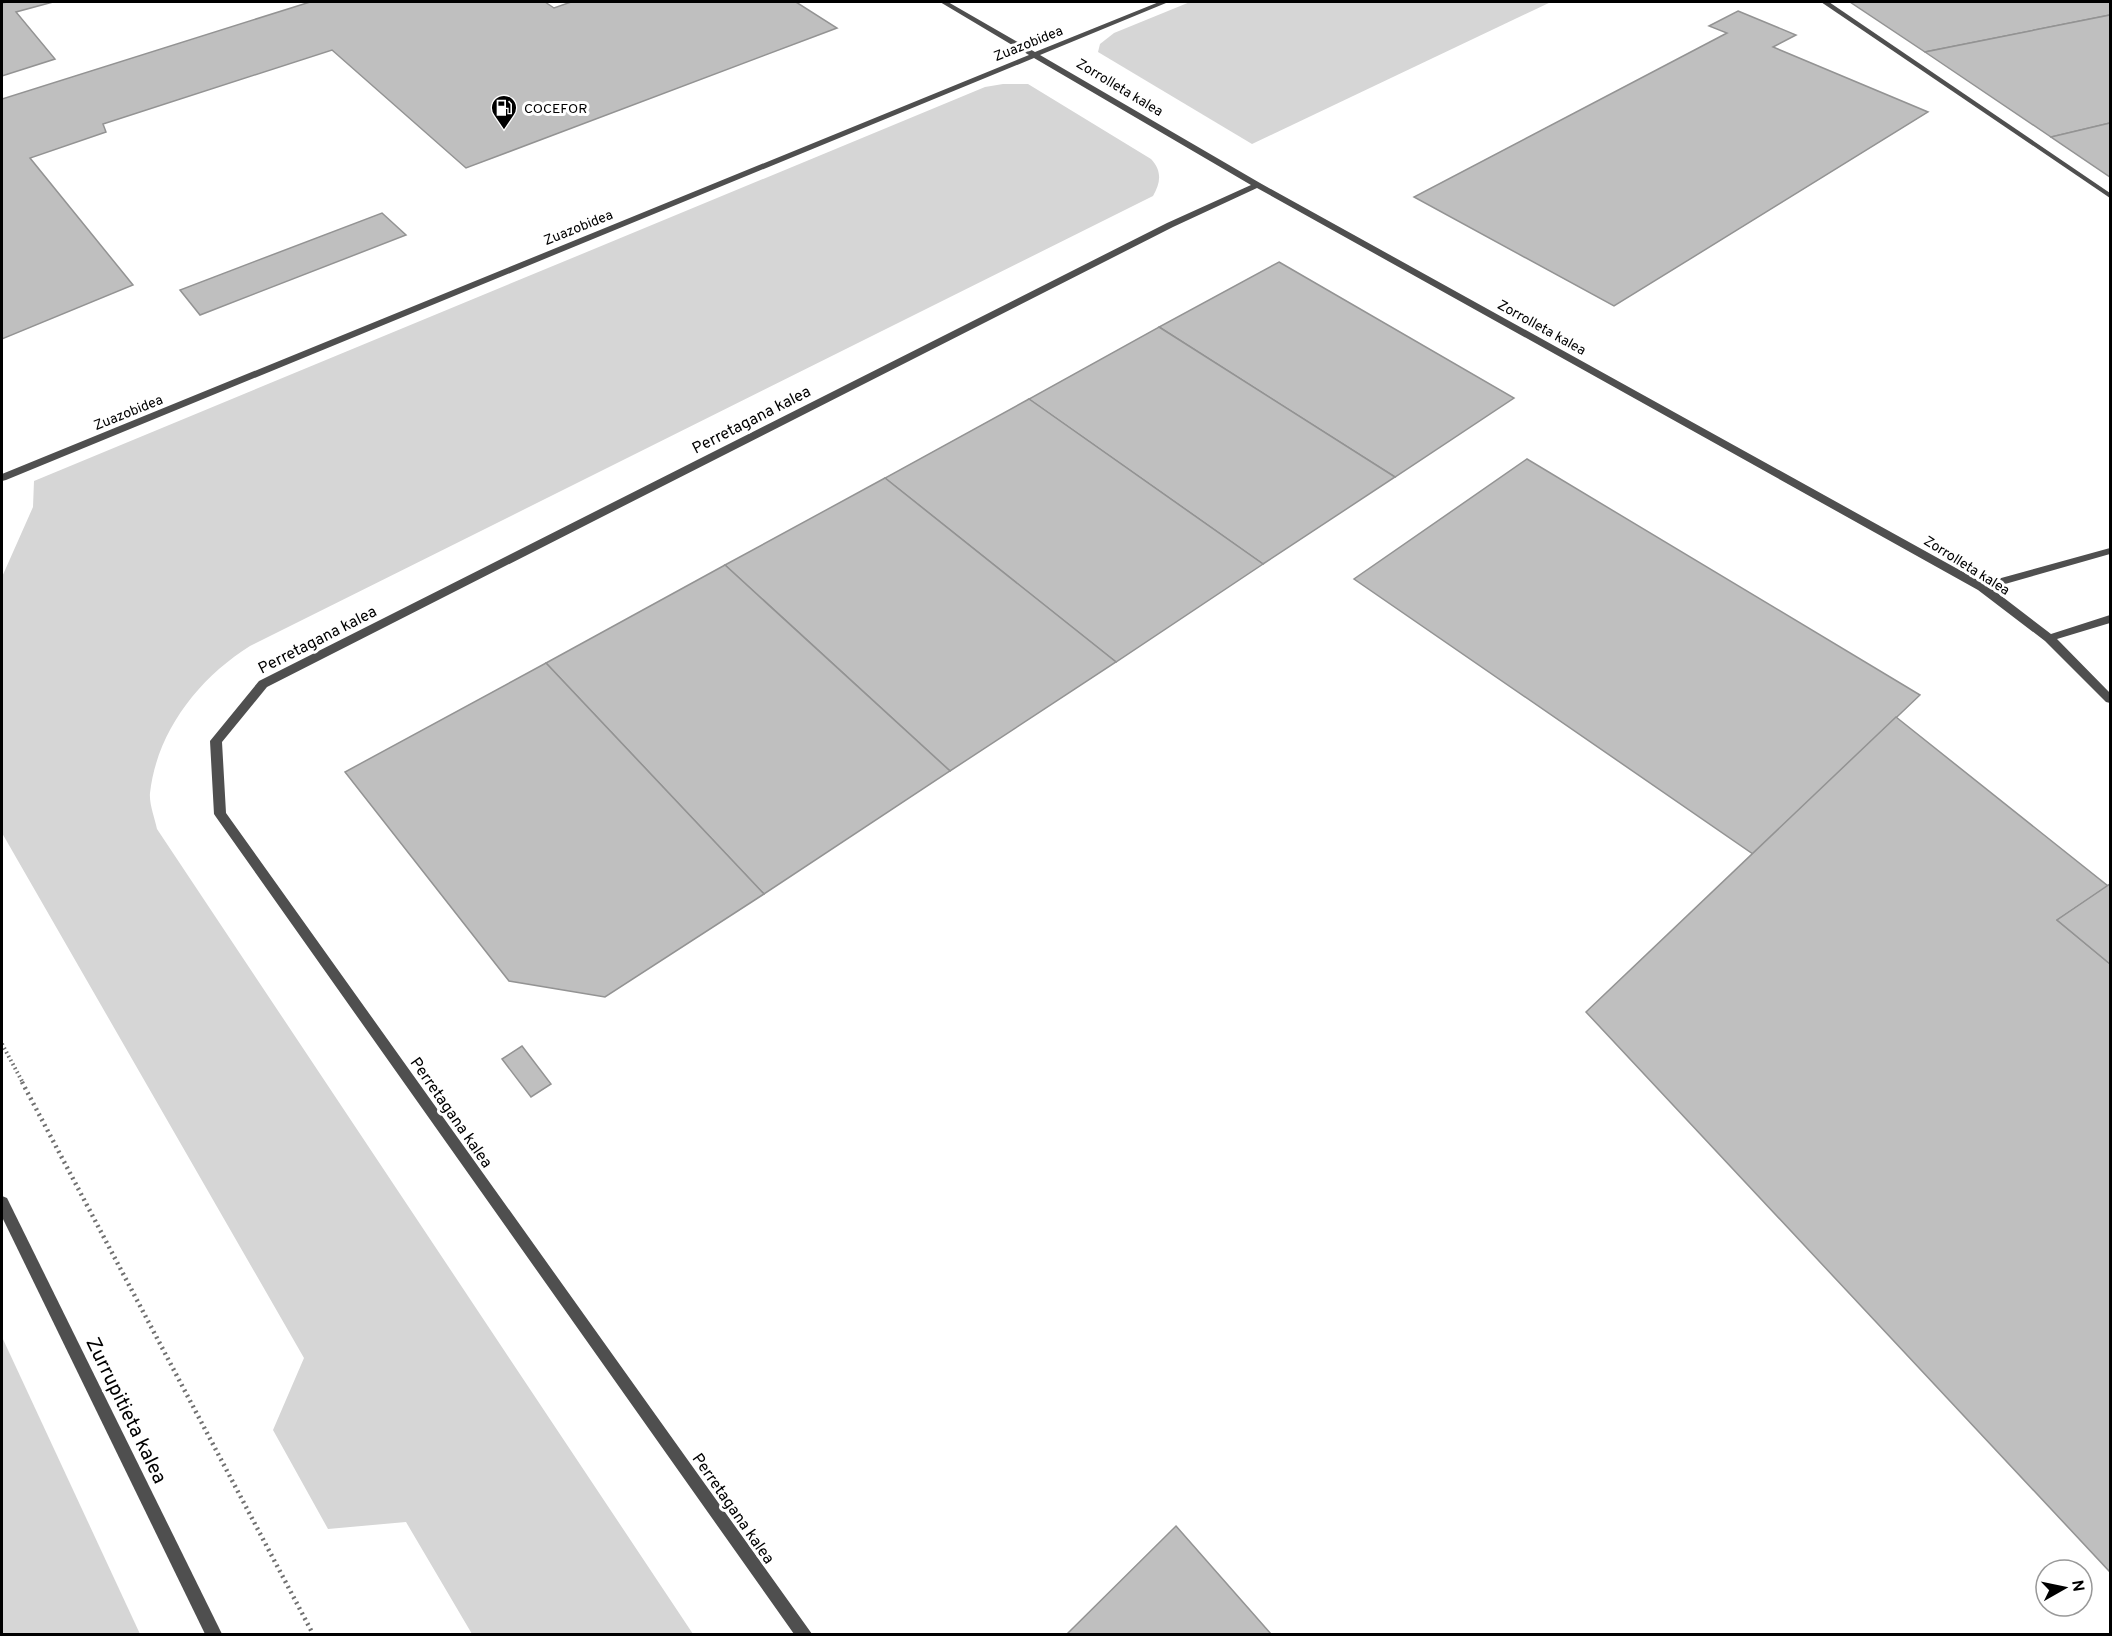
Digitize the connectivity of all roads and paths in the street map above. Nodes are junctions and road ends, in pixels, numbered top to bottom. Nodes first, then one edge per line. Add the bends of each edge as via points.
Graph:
1 (944, 2) edge
2 (1164, 2) edge
3 (1825, 2) edge
4 (1037, 54) junction
5 (1257, 185) junction
6 (2110, 196) edge
7 (2, 478) edge
8 (2110, 551) edge
9 (1982, 587) junction
10 (2110, 618) edge
11 (2049, 638) junction
12 (2110, 699) edge
13 (2, 1044) edge
14 (2, 1203) edge
15 (214, 1635) edge
16 (313, 1635) edge
17 (804, 1635) edge

1 - 4 street, Zorrolleta kalea
2 - 4 street, Zuazobidea
3 - 6 street
4 - 5 street, Zorrolleta kalea
4 - 7 street, Zuazobidea
5 - 9 street, Zorrolleta kalea
5 - 17 street, Perretagana kalea via 1170,225 263,684 216,741 220,814
8 - 9 street
9 - 11 street, Zorrolleta kalea
10 - 11 street
11 - 12 street, Zorrolleta kalea
13 - 16 path
14 - 15 street, Zurrupitieta kalea

